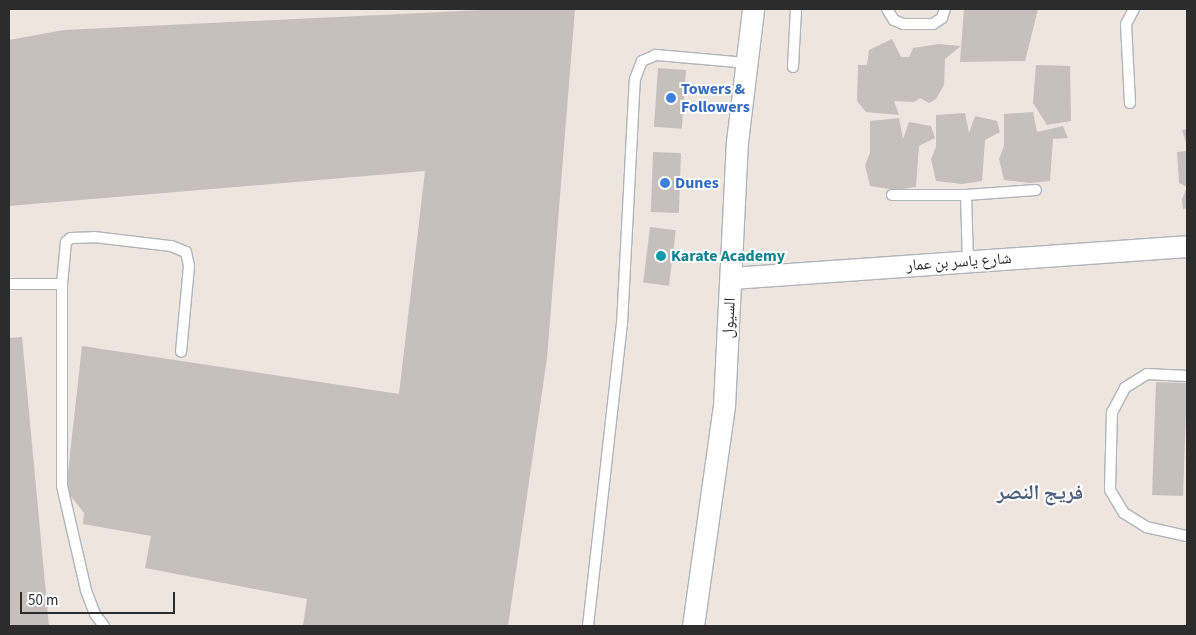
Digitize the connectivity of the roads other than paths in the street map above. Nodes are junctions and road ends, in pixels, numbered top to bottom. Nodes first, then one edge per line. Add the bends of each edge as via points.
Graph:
1 (753, 9) edge
2 (796, 9) edge
3 (887, 9) edge
4 (945, 9) edge
5 (1134, 9) edge
6 (748, 63) junction
7 (794, 67) dead end
8 (1130, 104) dead end
9 (1036, 190) dead end
10 (892, 195) dead end
11 (966, 195) junction
12 (1187, 246) edge
13 (968, 262) junction
14 (731, 278) junction
15 (9, 284) edge
16 (62, 284) junction
17 (181, 352) dead end
18 (1187, 376) edge
19 (1187, 536) edge
20 (104, 626) edge
21 (588, 626) edge
22 (693, 626) edge

1 - 6 street, السيول
2 - 7 lane
3 - 4 lane via 894,20 903,24 934,24 942,18
5 - 8 lane via 1126,24
6 - 14 street, السيول via 737,142
6 - 21 lane via 656,55 642,61 635,79 622,324
9 - 11 lane
10 - 11 lane
11 - 13 lane
12 - 13 street, شارع ياسر بن عمار
13 - 14 street, شارع ياسر بن عمار
14 - 22 street, السيول via 722,424
15 - 16 lane
16 - 17 lane via 64,246 71,238 179,247 186,252 189,266
16 - 20 lane via 62,486 86,590 95,614
18 - 19 lane via 1147,374 1125,388 1112,412 1110,490 1124,513 1146,527

